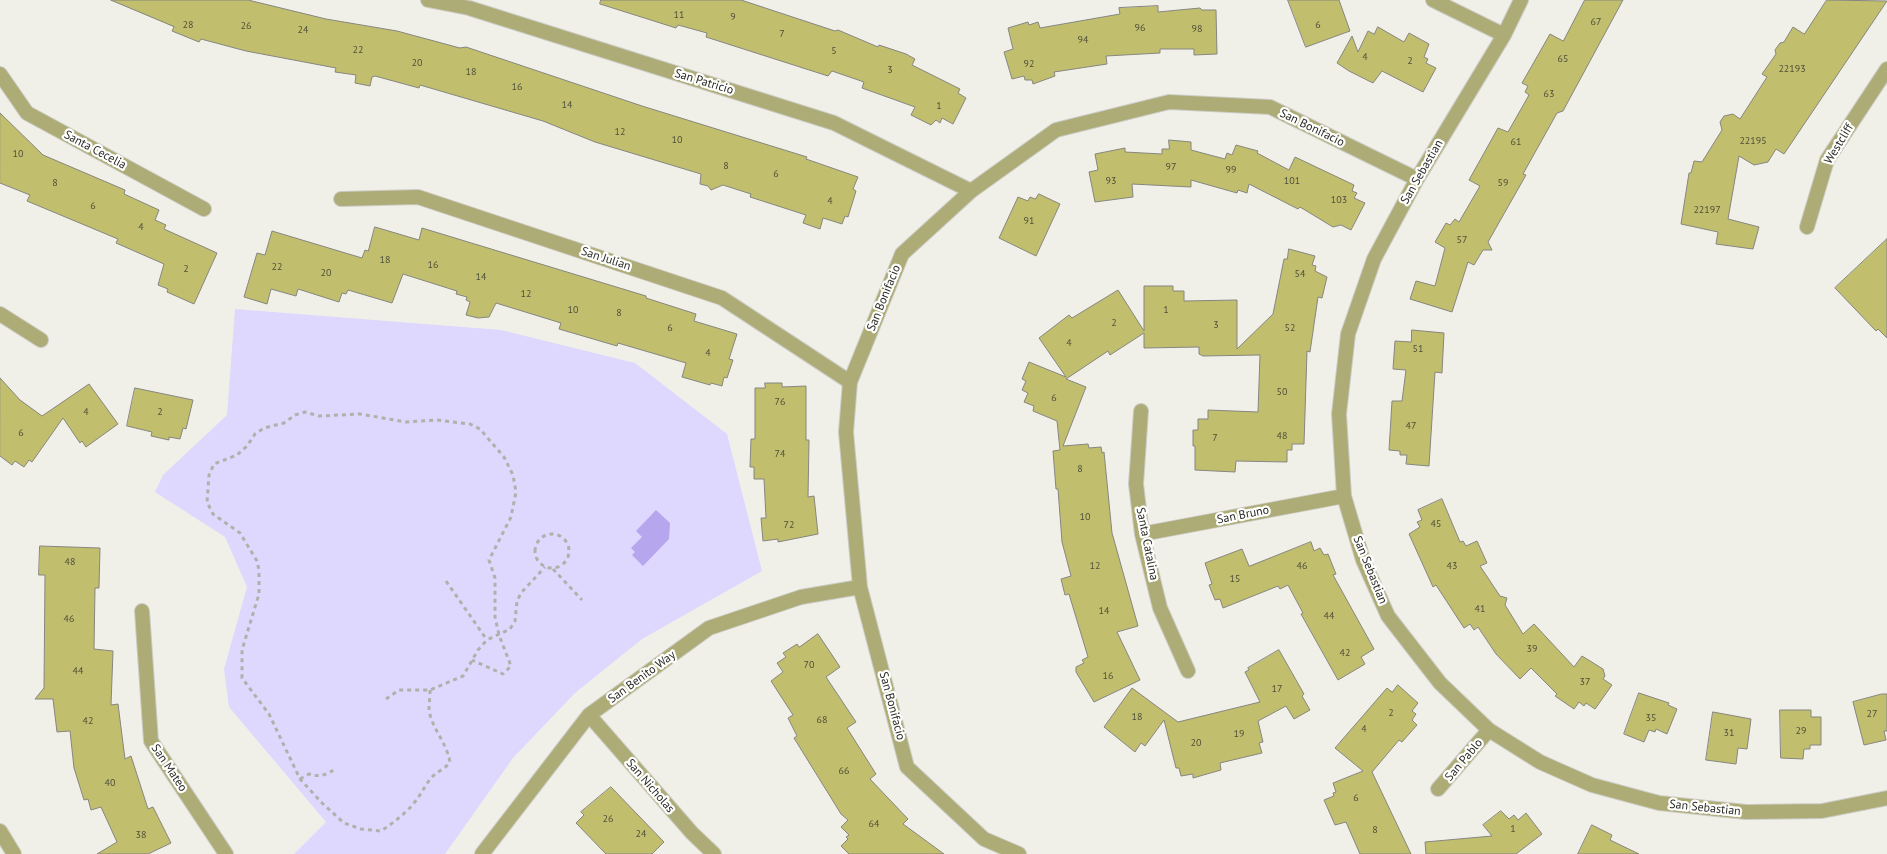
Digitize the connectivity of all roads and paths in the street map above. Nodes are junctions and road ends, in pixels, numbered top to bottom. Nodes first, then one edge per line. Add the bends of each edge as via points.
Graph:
1 (428, 0) edge
2 (1433, 0) edge
3 (1521, 0) edge
4 (1504, 35) junction
5 (1887, 69) edge
6 (0, 74) edge
7 (1417, 178) junction
8 (971, 191) junction
9 (341, 199) dead end
10 (204, 209) dead end
11 (1807, 227) dead end
12 (0, 314) edge
13 (41, 340) dead end
14 (850, 382) junction
15 (1141, 411) dead end
16 (1344, 496) junction
17 (1142, 534) junction
18 (545, 567) junction
19 (552, 568) junction
20 (446, 581) dead end
21 (860, 588) junction
22 (582, 600) dead end
23 (142, 611) dead end
24 (499, 635) junction
25 (487, 640) junction
26 (472, 660) junction
27 (1188, 671) dead end
28 (430, 690) junction
29 (386, 699) dead end
30 (589, 715) junction
31 (1489, 730) junction
32 (337, 768) dead end
33 (300, 779) junction
34 (1438, 789) dead end
35 (1887, 798) edge
36 (0, 831) edge
37 (14, 854) edge
38 (226, 854) edge
39 (482, 854) edge
40 (714, 854) edge
41 (1020, 854) edge

1 - 8 street, San Patricio via 469,8 834,123
2 - 4 street
3 - 4 street, San Sebastian
4 - 7 street, San Sebastian
5 - 11 street, Westcliff via 1827,160
6 - 10 street, Santa Cecelia via 27,113
7 - 8 street, San Bonifacio via 1270,107 1169,102 1056,130
7 - 16 street, San Sebastian via 1374,259 1348,334 1339,414
8 - 14 street, San Bonifacio via 902,254
9 - 14 street, San Julian via 418,197 722,298
12 - 13 street
14 - 21 street, San Bonifacio via 846,432
15 - 17 street, Santa Catalina via 1136,484
16 - 17 street, San Bruno
16 - 31 street, San Sebastian via 1363,560 1388,616 1440,683
17 - 27 street, Santa Catalina via 1160,608
18 - 19 path
18 - 19 path via 536,557 536,544 540,538 552,533 565,538 570,551 565,563
18 - 24 path via 521,593 510,629
19 - 22 path
20 - 25 path
21 - 30 street, San Benito Way via 802,597 709,628
21 - 41 street, San Bonifacio via 908,767 984,839
23 - 38 street, San Mateo via 151,741
24 - 25 path
24 - 26 path via 511,666 503,674
24 - 33 path via 495,617 495,578 489,560 511,517 516,492 504,457 480,428 450,421 406,422 360,414 331,416 305,412 255,434 237,455 214,464 209,475 207,502 213,514 240,534 257,561 259,594 242,650 242,678 269,714
25 - 26 path
26 - 28 path via 463,676
28 - 29 path via 399,690
28 - 33 path via 429,711 433,724 448,747 450,762 434,776 415,802 381,831 344,823
30 - 39 street, San Benito Way
30 - 40 street, San Nicholas
31 - 34 street, San Pablo
31 - 35 street, San Sebastian via 1540,762 1592,785 1659,803 1746,812 1822,811
32 - 33 path via 326,775 309,774
36 - 37 street

